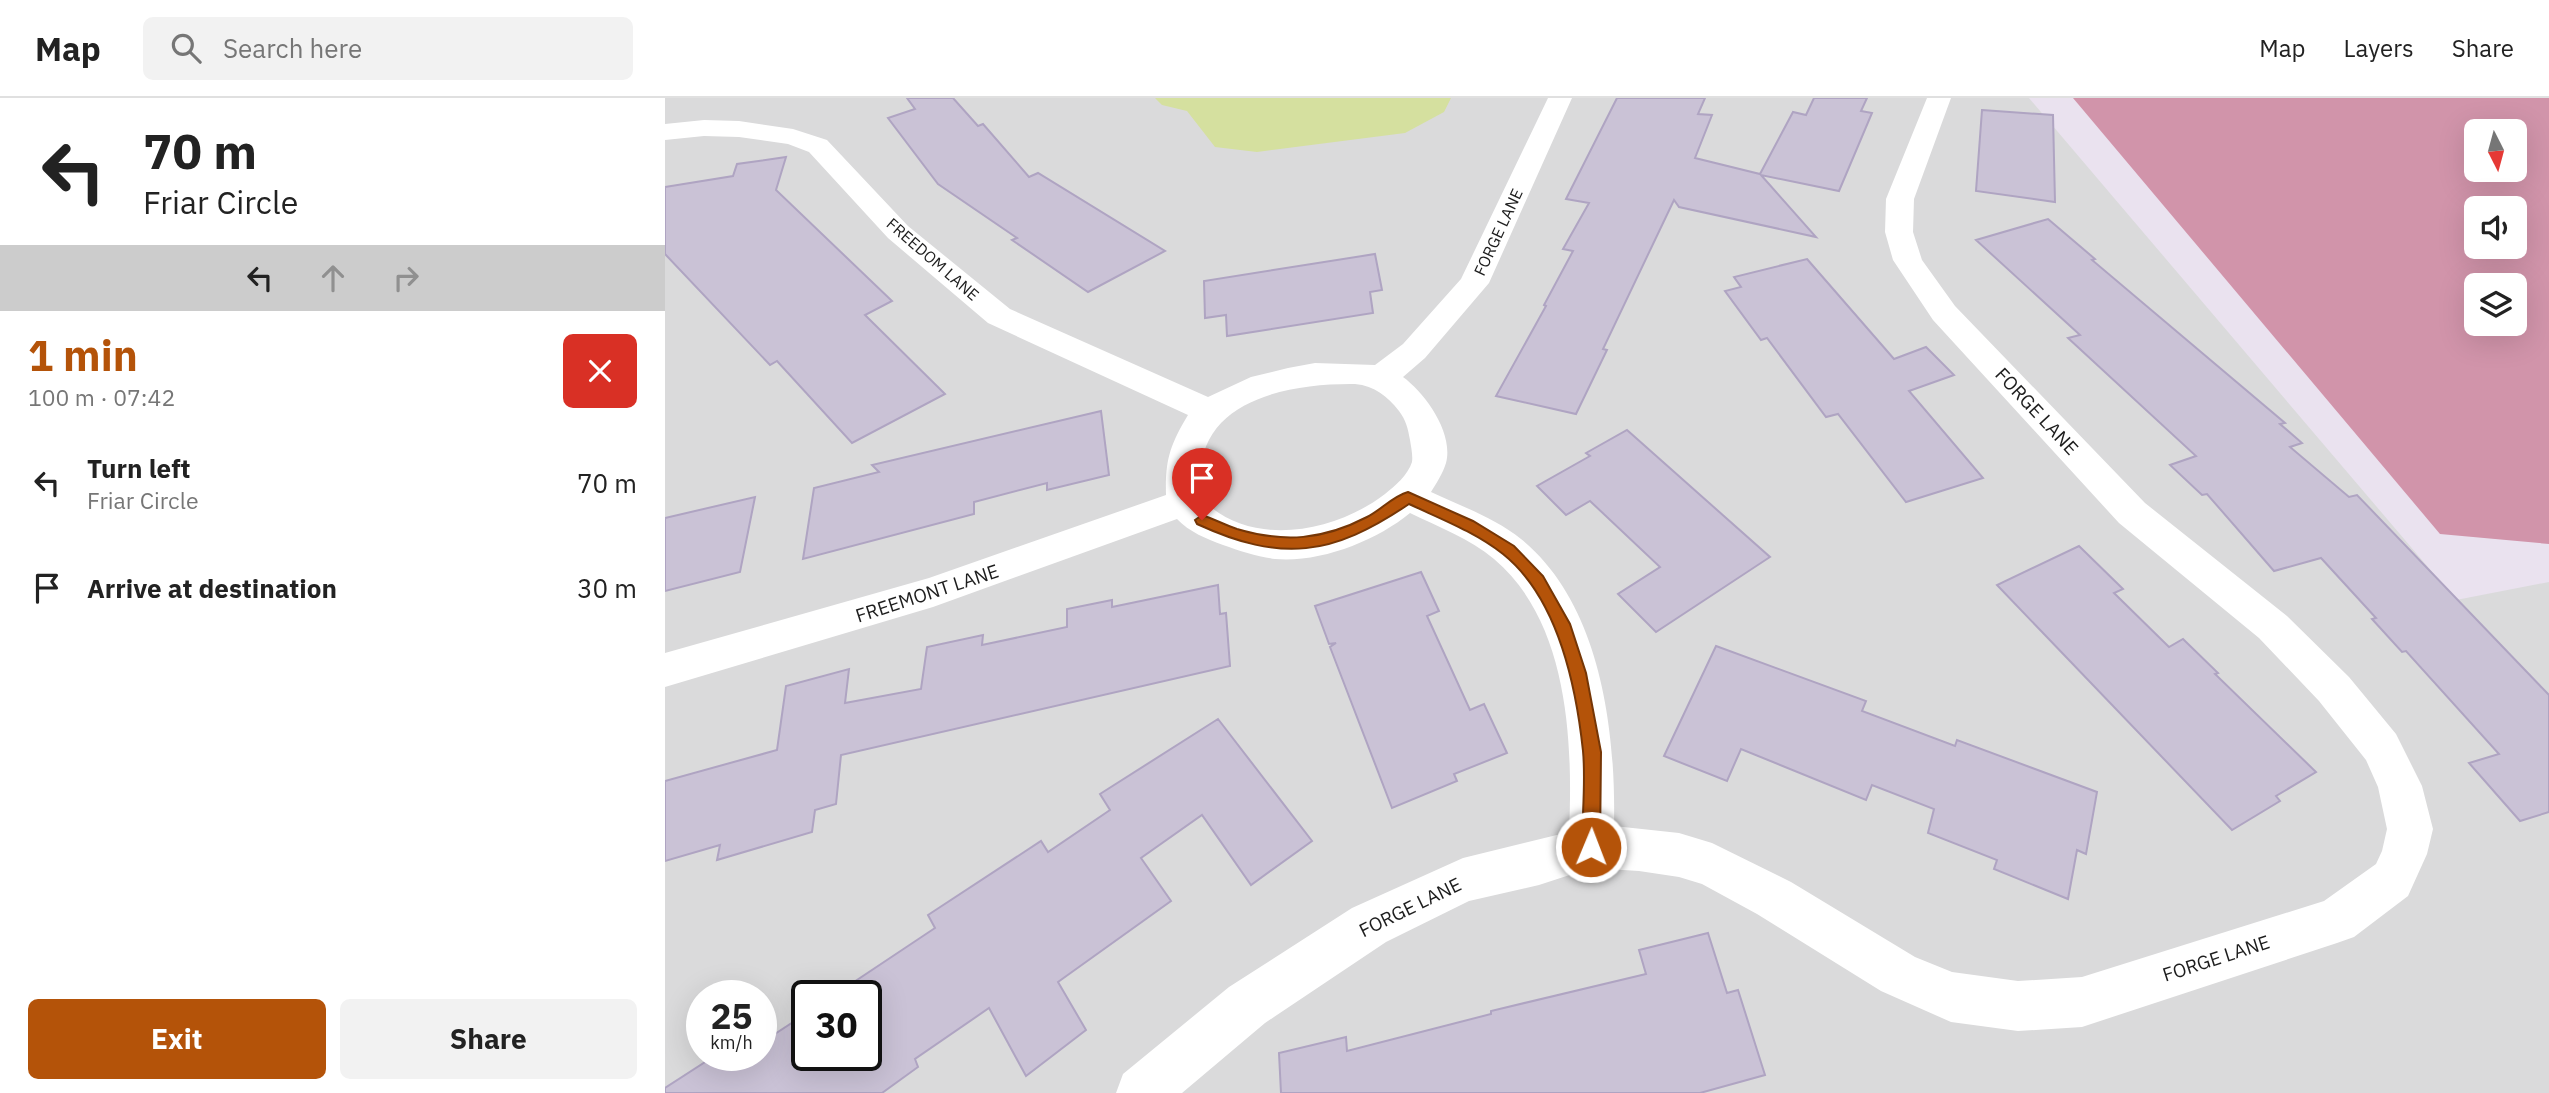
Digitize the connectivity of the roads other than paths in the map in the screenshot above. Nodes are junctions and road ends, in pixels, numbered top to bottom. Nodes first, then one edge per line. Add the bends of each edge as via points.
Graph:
1 (1560, 98) edge
2 (1938, 98) edge
3 (665, 132) edge
4 (1380, 378) junction
5 (1209, 411) junction
6 (1408, 497) junction
7 (1185, 502) junction
8 (665, 670) edge
9 (1591, 847) junction
10 (1142, 1093) edge

1 - 4 street, FORGE LANE via 1474,283 1414,351
2 - 9 street, FORGE LANE via 1900,199 1899,232 1908,260 1944,313 2132,513 2273,627 2334,689 2381,747 2400,786 2410,829 2405,854 2392,880 2337,920 2082,1002 2018,1006 1951,997 1898,974 1712,865 1639,849
3 - 5 street, FREEDOM LANE via 739,129 793,137 818,146 898,232 999,316
4 - 5 street via 1315,374 1280,379 1227,398
4 - 6 street via 1410,401 1425,424 1429,461
5 - 7 street via 1187,450 1181,476
6 - 7 street via 1374,520 1338,536 1277,545 1202,520
6 - 9 street via 1509,550 1537,580 1564,628 1578,673 1592,752
7 - 8 street, FREEMONT LANE via 933,592
9 - 10 street, FORGE LANE via 1463,880 1369,925 1247,1005

